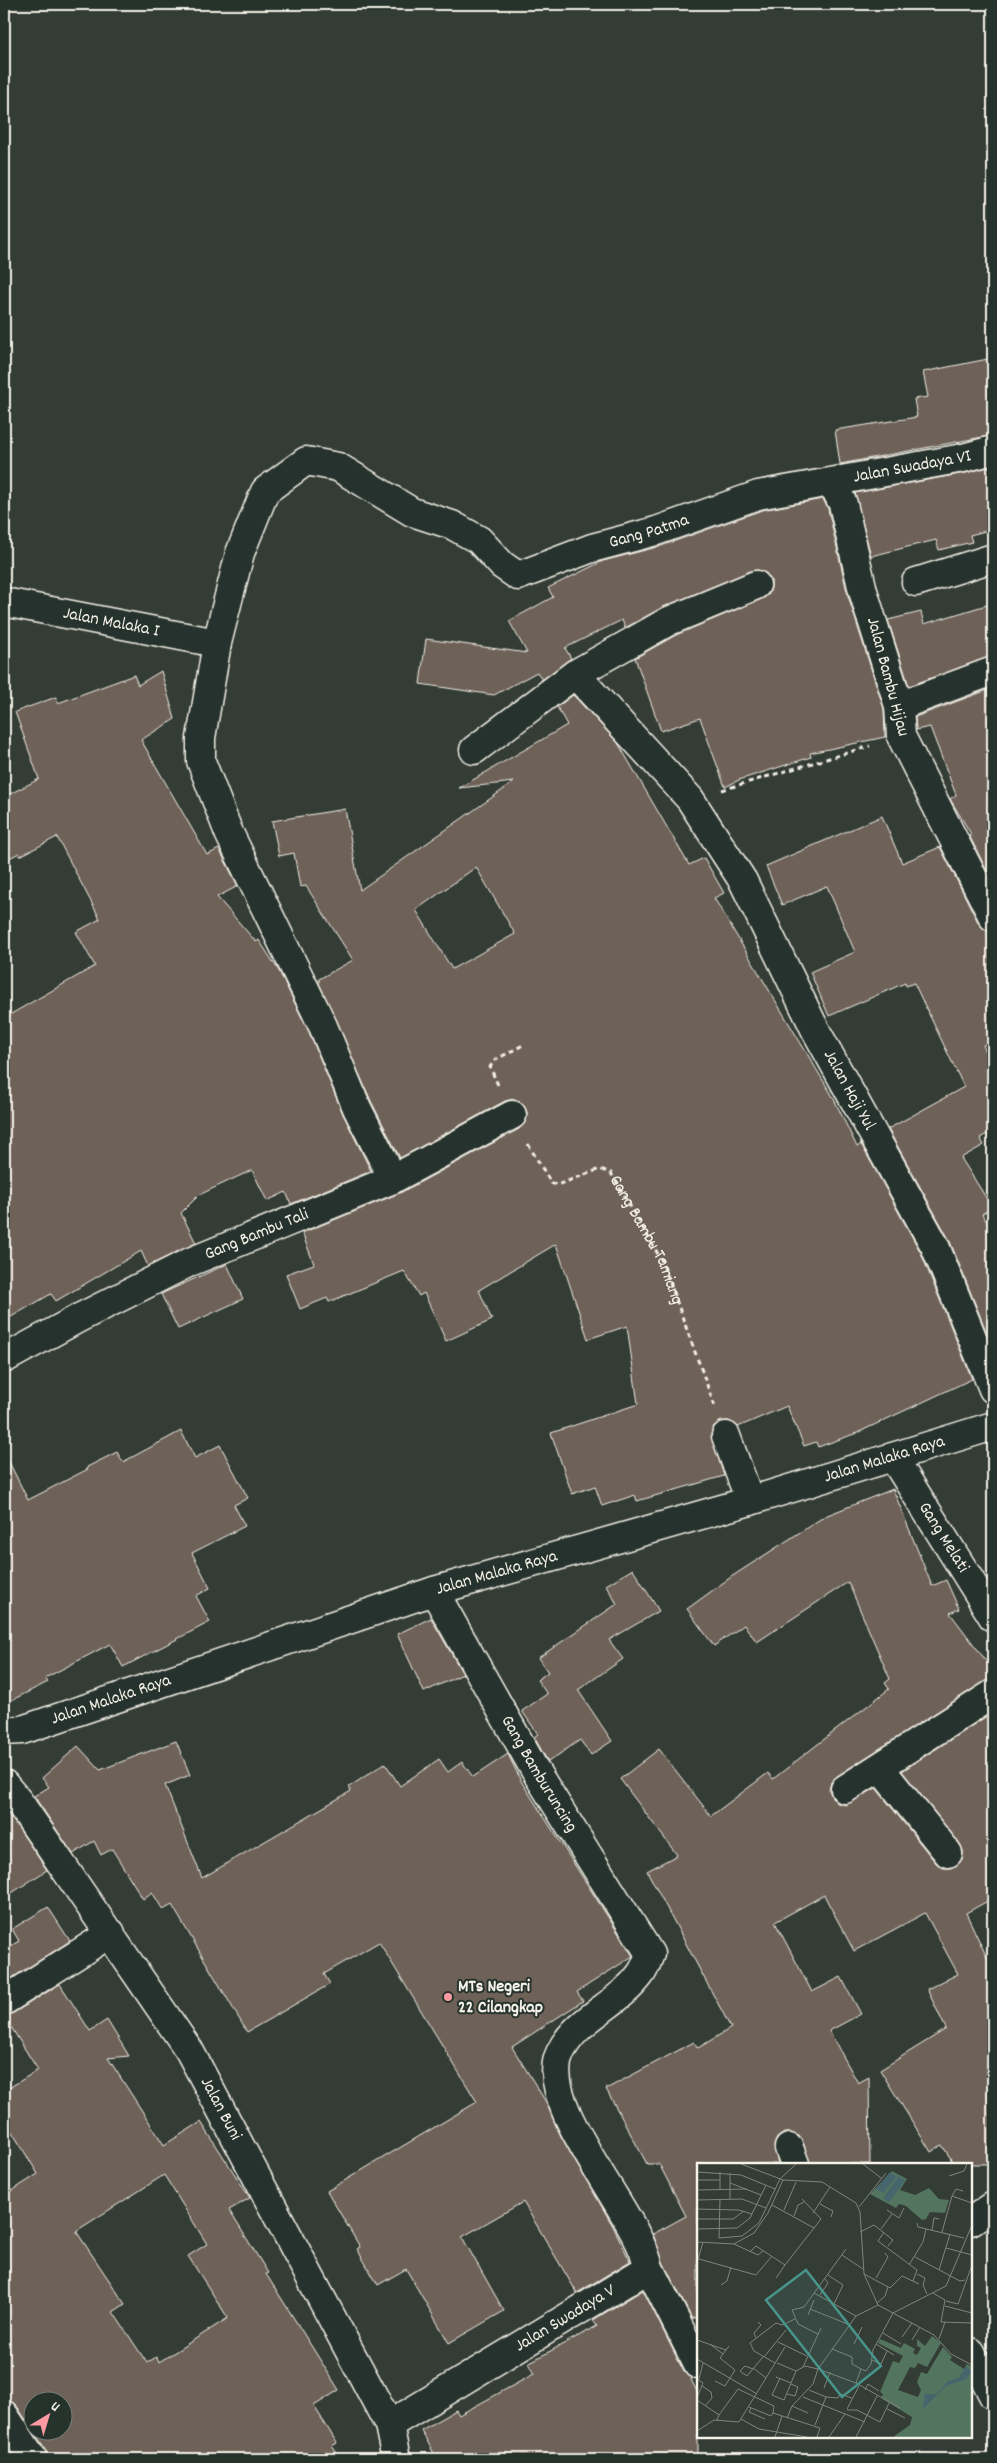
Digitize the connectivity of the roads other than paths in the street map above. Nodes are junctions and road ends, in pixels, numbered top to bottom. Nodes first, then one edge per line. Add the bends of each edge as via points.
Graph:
1 (993, 450) edge
2 (832, 482) junction
3 (993, 558) edge
4 (916, 582) dead end
5 (756, 585) dead end
6 (4, 602) edge
7 (217, 643) junction
8 (993, 671) edge
9 (575, 674) junction
10 (899, 706) junction
11 (474, 750) dead end
12 (993, 914) edge
13 (512, 1115) road end
14 (393, 1178) junction
15 (4, 1359) edge
16 (993, 1389) edge
17 (993, 1426) edge
18 (726, 1436) road end
19 (893, 1457) junction
20 (750, 1502) junction
21 (434, 1591) junction
22 (993, 1617) edge
23 (993, 1694) edge
24 (4, 1731) edge
25 (880, 1768) junction
26 (4, 1784) edge
27 (845, 1789) dead end
28 (948, 1853) dead end
29 (111, 1933) junction
30 (4, 2001) edge
31 (993, 2206) edge
32 (972, 2221) edge
33 (649, 2268) junction
34 (972, 2354) edge
35 (697, 2363) edge
36 (993, 2394) edge
37 (4, 2415) edge
38 (389, 2425) junction
39 (33, 2459) edge
40 (396, 2459) edge

1 - 2 street, Jalan Swadaya VI
2 - 7 street, Gang Patma via 758,495 656,531 592,548 518,576 502,565 479,540 452,525 412,512 338,467 306,461 266,490 240,553
2 - 10 street, Jalan Bambu Hijau via 843,504 863,591
3 - 4 street
5 - 9 street via 669,621
6 - 7 street, Jalan Malaka I
7 - 14 street via 201,738 201,760 229,833
8 - 10 street
9 - 11 street
9 - 16 street, Jalan Haji Yul via 690,800 743,881 815,1029 935,1246
10 - 12 street, Jalan Bambu Hijau via 901,736
13 - 14 street, Gang Bambu Tali
14 - 15 street, Gang Bambu Tali via 190,1262
17 - 19 street, Jalan Malaka Raya
18 - 20 street
19 - 20 street, Jalan Malaka Raya
19 - 22 street, Gang Melati
20 - 21 street, Jalan Malaka Raya
21 - 24 street, Jalan Malaka Raya via 22,1730
21 - 33 street, Gang Bamburuncing via 536,1772 650,1954 642,1973 627,1990 584,2022 565,2042 554,2071 559,2094 572,2124 642,2244
23 - 25 street
25 - 27 street
25 - 28 street
26 - 29 street, Jalan Buni
29 - 30 street
29 - 38 street, Jalan Buni via 189,2050
31 - 32 street
33 - 35 street
33 - 38 street, Jalan Swadaya V
34 - 36 street
37 - 39 street
38 - 40 street, Jalan Buni

